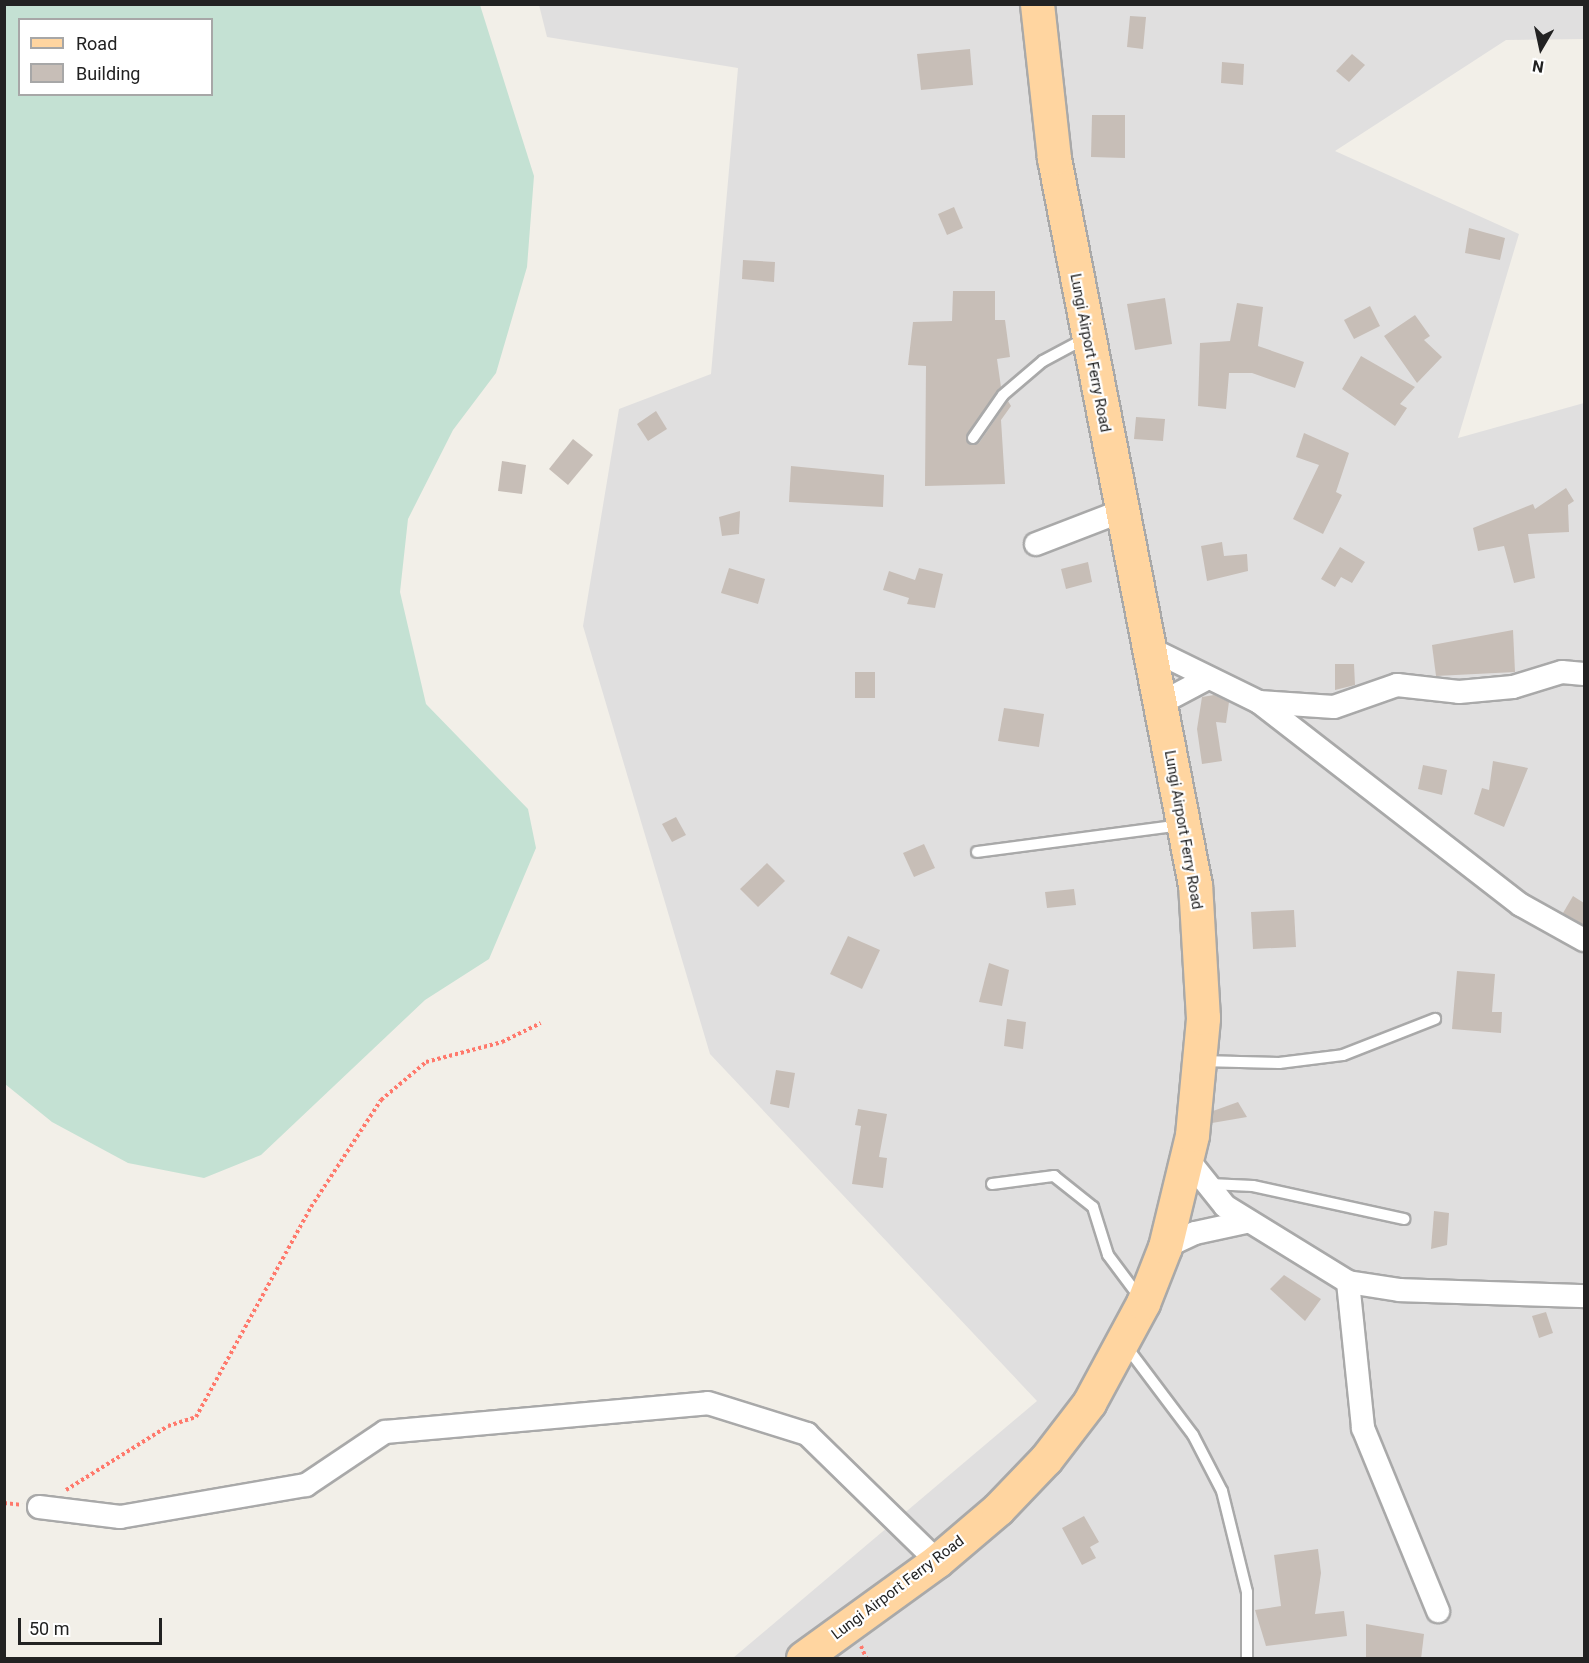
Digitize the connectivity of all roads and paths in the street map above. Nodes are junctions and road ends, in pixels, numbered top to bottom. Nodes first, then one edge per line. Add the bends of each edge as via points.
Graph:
1 (1037, 4) edge
2 (1086, 338) junction
3 (973, 438) dead end
4 (1122, 511) junction
5 (1036, 544) dead end
6 (1147, 647) junction
7 (1584, 674) edge
8 (1208, 678) junction
9 (1259, 702) junction
10 (1159, 704) junction
11 (1185, 825) junction
12 (978, 852) dead end
13 (1584, 940) edge
14 (1435, 1019) dead end
15 (541, 1023) dead end
16 (1201, 1061) junction
17 (1198, 1172) junction
18 (992, 1184) dead end
19 (1404, 1219) dead end
20 (1246, 1222) junction
21 (1165, 1247) junction
22 (1348, 1282) junction
23 (1584, 1296) edge
24 (1143, 1303) junction
25 (1122, 1341) junction
26 (39, 1507) joint
27 (937, 1561) junction
28 (1438, 1611) dead end
29 (803, 1659) edge
30 (1247, 1659) edge

1 - 2 main road, Lungi Airport Ferry Road via 1054,158
2 - 3 lane via 1043,361 1003,395
2 - 4 main road, Lungi Airport Ferry Road
4 - 5 street
4 - 6 main road, Lungi Airport Ferry Road
6 - 8 street
6 - 10 main road, Lungi Airport Ferry Road
7 - 9 street via 1562,672 1513,687 1459,692 1397,686 1334,707
8 - 9 street
8 - 10 street
9 - 13 street via 1521,905
10 - 11 main road, Lungi Airport Ferry Road
11 - 12 lane
11 - 16 main road, Lungi Airport Ferry Road via 1202,956
14 - 16 lane via 1343,1055 1279,1063
15 - 26 path via 502,1042 426,1062 381,1100 311,1207 196,1417 168,1426
16 - 17 main road, Lungi Airport Ferry Road
17 - 19 lane
17 - 20 street
17 - 21 main road, Lungi Airport Ferry Road
18 - 24 lane via 1054,1176 1093,1208 1108,1255
20 - 21 street via 1195,1233
20 - 22 street
21 - 24 main road, Lungi Airport Ferry Road
22 - 23 street via 1400,1290
22 - 28 street via 1363,1428
24 - 25 main road, Lungi Airport Ferry Road
25 - 27 main road, Lungi Airport Ferry Road via 1089,1403 1046,1459
25 - 30 lane via 1164,1392 1222,1491 1247,1592
26 - 27 street via 120,1517 306,1485 385,1432 708,1403 807,1434
27 - 29 main road, Lungi Airport Ferry Road

